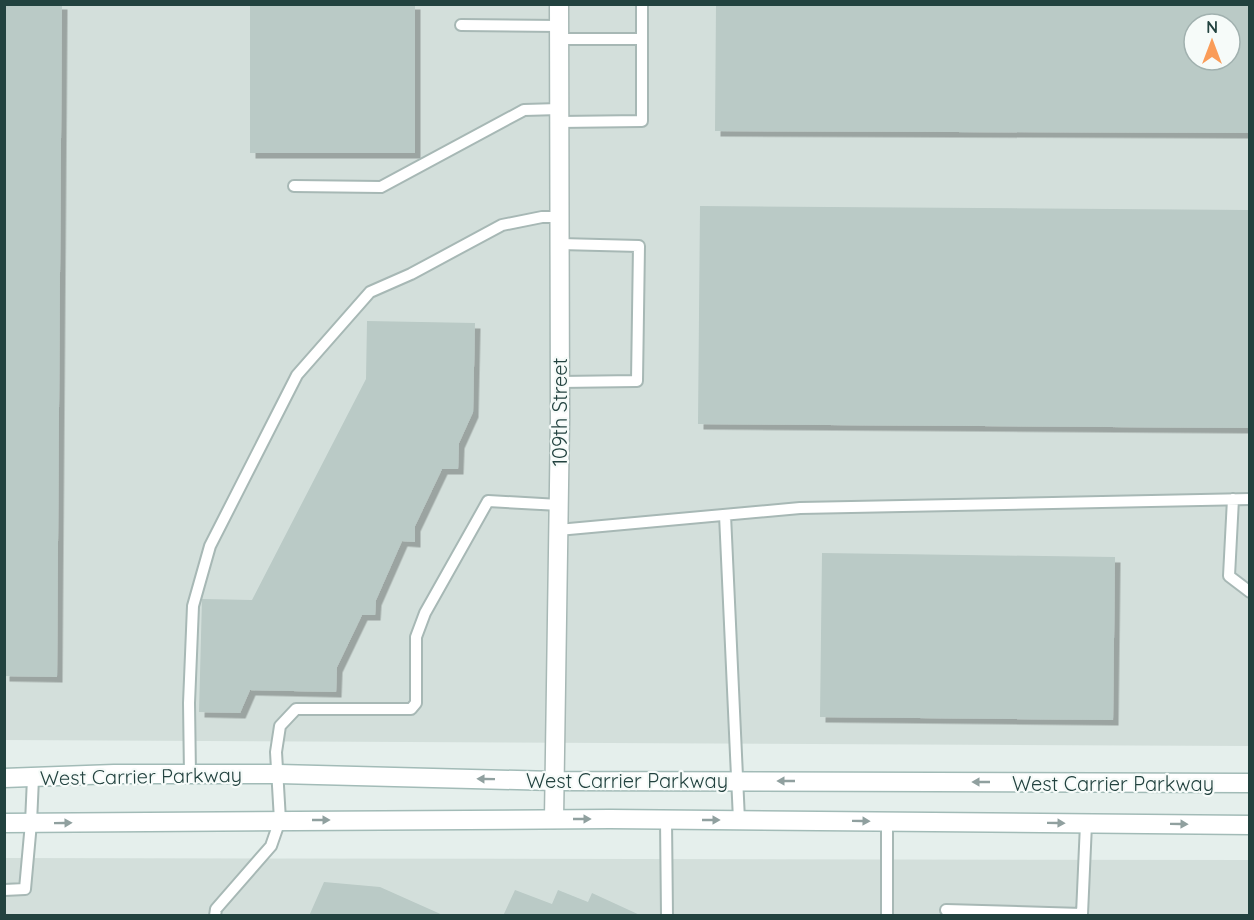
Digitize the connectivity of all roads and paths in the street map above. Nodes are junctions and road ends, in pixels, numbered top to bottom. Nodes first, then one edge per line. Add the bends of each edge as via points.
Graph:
1 (558, 4) edge
2 (642, 4) edge
3 (461, 25) dead end
4 (559, 32) junction
5 (642, 39) junction
6 (559, 116) junction
7 (294, 186) dead end
8 (560, 217) junction
9 (560, 244) junction
10 (560, 382) junction
11 (1250, 499) edge
12 (1233, 500) junction
13 (559, 506) junction
14 (725, 515) junction
15 (558, 530) junction
16 (1250, 592) edge
17 (279, 774) junction
18 (190, 775) junction
19 (4, 777) edge
20 (33, 777) junction
21 (554, 781) junction
22 (738, 781) junction
23 (1250, 783) edge
24 (554, 819) junction
25 (280, 820) junction
26 (666, 820) junction
27 (740, 820) junction
28 (887, 821) junction
29 (4, 823) edge
30 (31, 823) junction
31 (1086, 824) junction
32 (1250, 825) edge
33 (4, 890) edge
34 (946, 910) dead end
35 (215, 915) edge
36 (667, 915) edge
37 (887, 915) edge

1 - 4 main road, 109th Street
2 - 5 lane
3 - 4 lane
4 - 5 lane
4 - 6 main road, 109th Street
5 - 6 lane via 642,121
6 - 7 lane via 524,110 381,187
6 - 8 main road, 109th Street
8 - 9 main road, 109th Street
8 - 18 lane via 502,225 370,292 297,375 210,546 199,586 194,606 189,703
9 - 10 main road, 109th Street
9 - 10 lane via 639,246 637,381
10 - 13 main road, 109th Street
11 - 12 lane
12 - 14 lane via 800,508
12 - 16 lane via 1229,576
13 - 15 main road, 109th Street
13 - 17 lane via 488,501 425,613 416,637 416,703 411,708 296,709 280,726 276,752
14 - 15 lane
14 - 22 lane
15 - 21 main road, 109th Street
17 - 18 main road, West Carrier Parkway
21 -> 17 main road, West Carrier Parkway
17 - 25 lane
18 - 20 main road, West Carrier Parkway
19 - 20 main road, West Carrier Parkway
20 - 30 lane
21 - 22 main road, West Carrier Parkway
21 - 24 main road, 109th Street
23 -> 22 main road, West Carrier Parkway
22 - 27 lane
25 -> 24 main road, West Carrier Parkway
24 -> 26 main road, West Carrier Parkway
30 -> 25 main road, West Carrier Parkway
25 - 35 lane via 271,846 216,909
26 -> 27 main road, West Carrier Parkway
26 - 36 lane
27 -> 28 main road, West Carrier Parkway
28 -> 31 main road, West Carrier Parkway
28 - 37 lane
29 - 30 main road, West Carrier Parkway
30 - 33 lane via 25,889
31 -> 32 main road, West Carrier Parkway
31 - 34 lane via 1082,914

